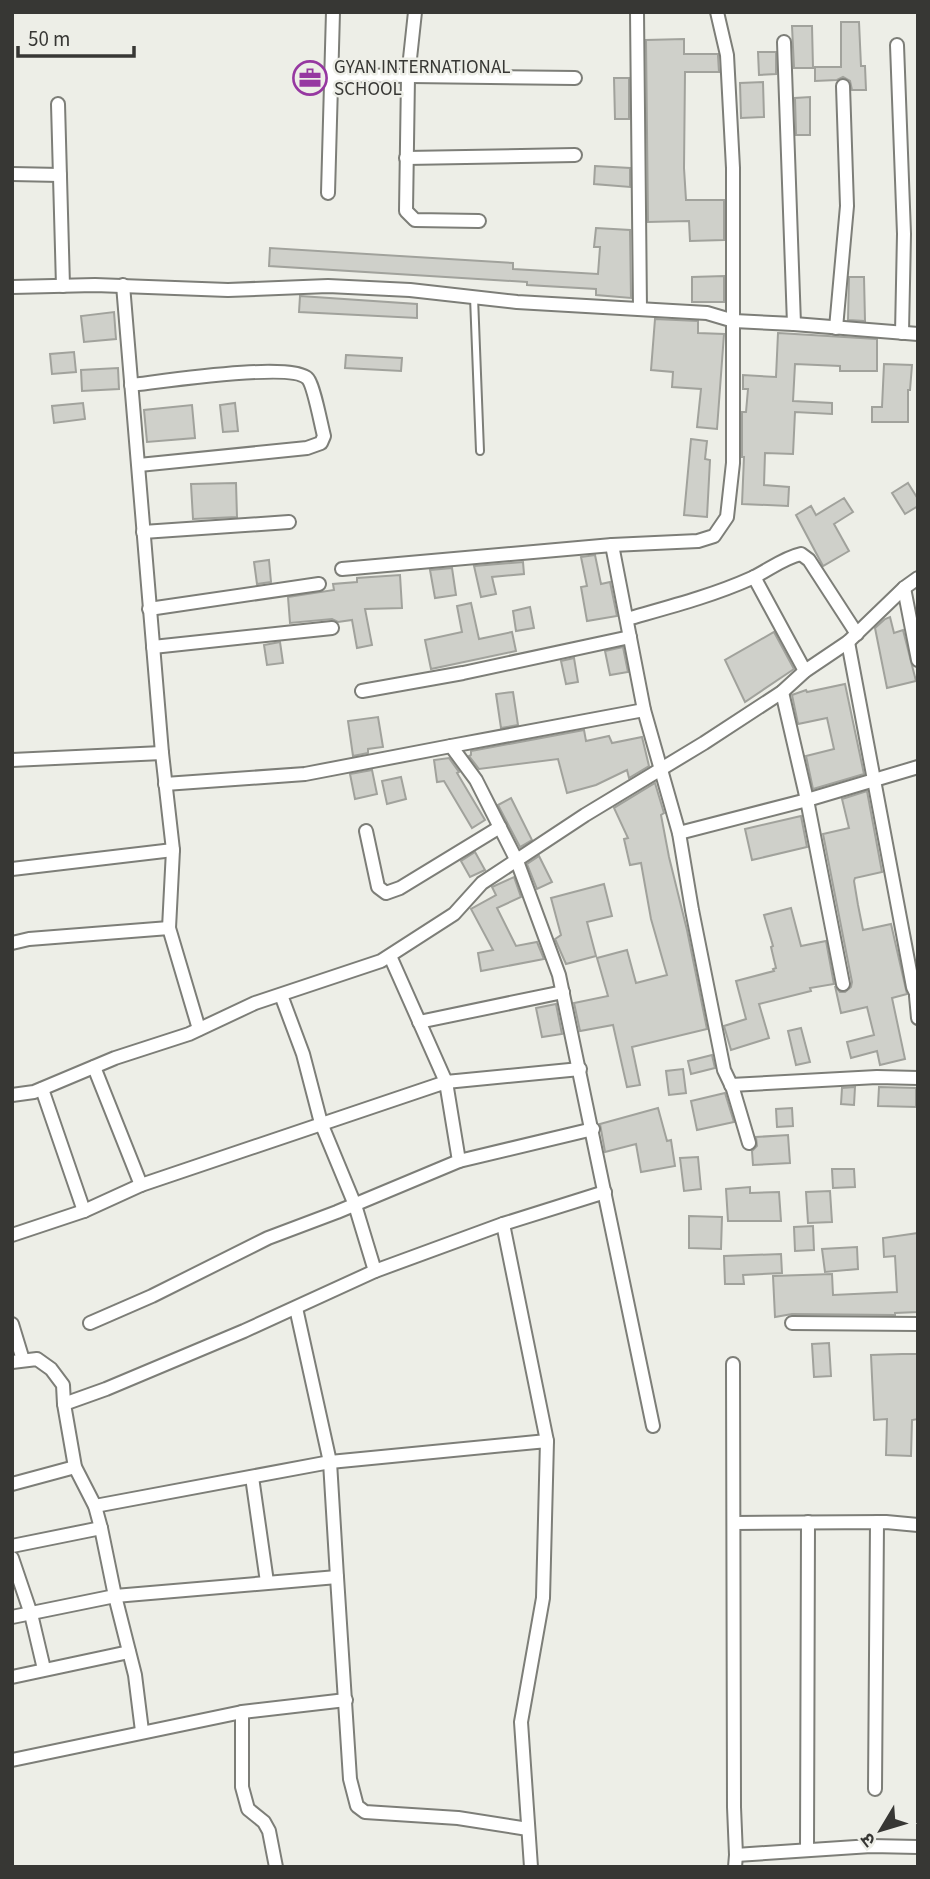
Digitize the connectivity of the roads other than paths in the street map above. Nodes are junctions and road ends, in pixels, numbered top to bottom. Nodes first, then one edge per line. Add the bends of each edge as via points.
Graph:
1 (333, 12) edge
2 (415, 12) edge
3 (637, 12) edge
4 (717, 12) edge
5 (784, 42) dead end
6 (897, 45) dead end
7 (331, 75) junction
8 (408, 77) junction
9 (575, 78) dead end
10 (843, 86) dead end
11 (58, 104) dead end
12 (575, 155) dead end
13 (406, 158) junction
14 (12, 174) edge
15 (60, 175) junction
16 (328, 193) dead end
17 (479, 221) dead end
18 (123, 285) junction
19 (63, 286) junction
20 (12, 287) edge
21 (474, 297) junction
22 (640, 309) junction
23 (734, 321) junction
24 (794, 324) junction
25 (836, 328) junction
26 (902, 333) junction
27 (918, 334) edge
28 (131, 385) junction
29 (480, 451) dead end
30 (139, 465) junction
31 (289, 522) dead end
32 (143, 532) junction
33 (612, 545) junction
34 (342, 569) dead end
35 (754, 577) junction
36 (918, 578) edge
37 (319, 584) dead end
38 (904, 588) junction
39 (149, 610) junction
40 (626, 619) junction
41 (332, 628) dead end
42 (630, 637) junction
43 (852, 638) junction
44 (153, 647) junction
45 (918, 660) edge
46 (805, 671) junction
47 (362, 691) dead end
48 (782, 692) junction
49 (644, 710) junction
50 (451, 746) junction
51 (162, 753) junction
52 (12, 760) edge
53 (918, 767) edge
54 (661, 768) junction
55 (874, 781) junction
56 (165, 784) junction
57 (807, 800) junction
58 (500, 827) junction
59 (366, 831) dead end
60 (679, 834) junction
61 (173, 850) junction
62 (517, 861) junction
63 (12, 869) edge
64 (169, 928) junction
65 (12, 943) edge
66 (390, 956) junction
67 (843, 984) dead end
68 (563, 992) junction
69 (281, 995) junction
70 (917, 996) edge
71 (918, 1018) edge
72 (419, 1021) junction
73 (199, 1029) junction
74 (94, 1067) junction
75 (580, 1069) junction
76 (918, 1078) edge
77 (446, 1082) junction
78 (731, 1085) junction
79 (42, 1089) junction
80 (12, 1094) edge
81 (321, 1123) junction
82 (593, 1129) junction
83 (749, 1143) dead end
84 (459, 1161) junction
85 (141, 1185) junction
86 (605, 1192) junction
87 (355, 1205) junction
88 (85, 1211) junction
89 (503, 1224) junction
90 (12, 1235) edge
91 (375, 1271) junction
92 (296, 1307) junction
93 (90, 1323) dead end
94 (792, 1323) dead end
95 (12, 1324) edge
96 (918, 1324) edge
97 (18, 1361) edge
98 (733, 1364) dead end
99 (64, 1404) junction
100 (653, 1426) dead end
101 (547, 1441) junction
102 (330, 1462) junction
103 (75, 1467) junction
104 (252, 1477) junction
105 (12, 1484) edge
106 (95, 1506) junction
107 (808, 1522) junction
108 (877, 1522) junction
109 (734, 1523) junction
110 (918, 1525) edge
111 (101, 1528) junction
112 (12, 1546) edge
113 (12, 1558) edge
114 (337, 1577) junction
115 (267, 1582) junction
116 (115, 1596) junction
117 (31, 1614) junction
118 (12, 1617) edge
119 (129, 1651) junction
120 (44, 1669) junction
121 (12, 1677) edge
122 (346, 1700) junction
123 (242, 1712) junction
124 (142, 1731) junction
125 (12, 1760) edge
126 (875, 1789) dead end
127 (528, 1829) junction
128 (918, 1847) edge
129 (807, 1850) junction
130 (736, 1861) edge
131 (276, 1867) edge
132 (531, 1867) edge

1 - 7 street
2 - 8 street
3 - 22 street
4 - 23 street via 727,55
5 - 24 street
6 - 26 street via 904,234
7 - 8 street
7 - 16 street
8 - 9 street
8 - 13 street
10 - 25 street via 847,206
11 - 15 street
12 - 13 street
13 - 17 street via 406,211 410,217
14 - 15 street
15 - 19 street
18 - 19 street
18 - 21 street via 228,290 328,286
18 - 28 street
19 - 20 street
21 - 22 street
21 - 29 lane
22 - 23 street via 707,313
23 - 24 street
23 - 33 street via 733,463 727,517 714,536 698,541
24 - 25 street
25 - 26 street
26 - 27 street
28 - 30 street
28 - 30 street via 275,370 300,372 310,380 324,436 321,443 307,448
30 - 32 street
31 - 32 street
32 - 39 street
33 - 34 street
33 - 40 street
35 - 40 street
35 - 43 street via 802,554
35 - 46 street
36 - 38 street
37 - 39 street
38 - 43 street
38 - 45 street
39 - 44 street
40 - 42 street
41 - 44 street
42 - 47 street
42 - 49 street
43 - 46 street
43 - 55 street
44 - 51 street
46 - 48 street
48 - 54 street
48 - 57 street
49 - 50 street
49 - 54 street
50 - 56 street via 305,774
50 - 58 street via 476,780
51 - 52 street
51 - 56 street
53 - 55 street
54 - 60 street
54 - 62 street
55 - 57 street
55 - 70 street
56 - 61 street
57 - 60 street
57 - 67 street
58 - 59 street via 386,893 378,887
58 - 62 street
60 - 78 street via 724,1070
61 - 63 street
61 - 64 street
62 - 66 street via 482,883 454,914
62 - 68 street
64 - 65 street
64 - 73 street
66 - 69 street
66 - 72 street
68 - 72 street
68 - 75 street
69 - 73 street
69 - 81 street
70 - 71 street
72 - 77 street
73 - 74 street
74 - 79 street
74 - 85 street
75 - 77 street
75 - 82 street
76 - 78 street
77 - 81 street
77 - 84 street
78 - 83 street
79 - 80 street
79 - 88 street
81 - 85 street
81 - 87 street
82 - 84 street
82 - 86 street
84 - 87 street
85 - 88 street
86 - 89 street
86 - 100 street
87 - 91 street
87 - 93 street via 268,1238
88 - 90 street
89 - 91 street
89 - 101 street
91 - 92 street
92 - 99 street
92 - 102 street
94 - 96 street
95 - 97 street
97 - 99 street via 37,1359 51,1369 63,1385
98 - 109 street
99 - 103 street
101 - 102 street
101 - 127 street via 543,1598 521,1722
102 - 104 street
102 - 114 street
103 - 105 street
103 - 106 street
104 - 106 street
104 - 115 street
106 - 111 street
107 - 108 street
107 - 109 street
107 - 129 street
108 - 110 street
108 - 126 street
109 - 130 street
111 - 112 street
111 - 116 street
113 - 117 street
114 - 115 street
114 - 122 street
115 - 116 street
116 - 117 street
116 - 119 street
117 - 118 street
117 - 120 street
119 - 120 street
119 - 124 street
120 - 121 street
122 - 123 street
122 - 127 street via 350,1779 357,1806 365,1812 458,1818
123 - 124 street
123 - 131 street via 242,1787 248,1810 269,1831
124 - 125 street
127 - 132 street
128 - 129 street
129 - 130 street

